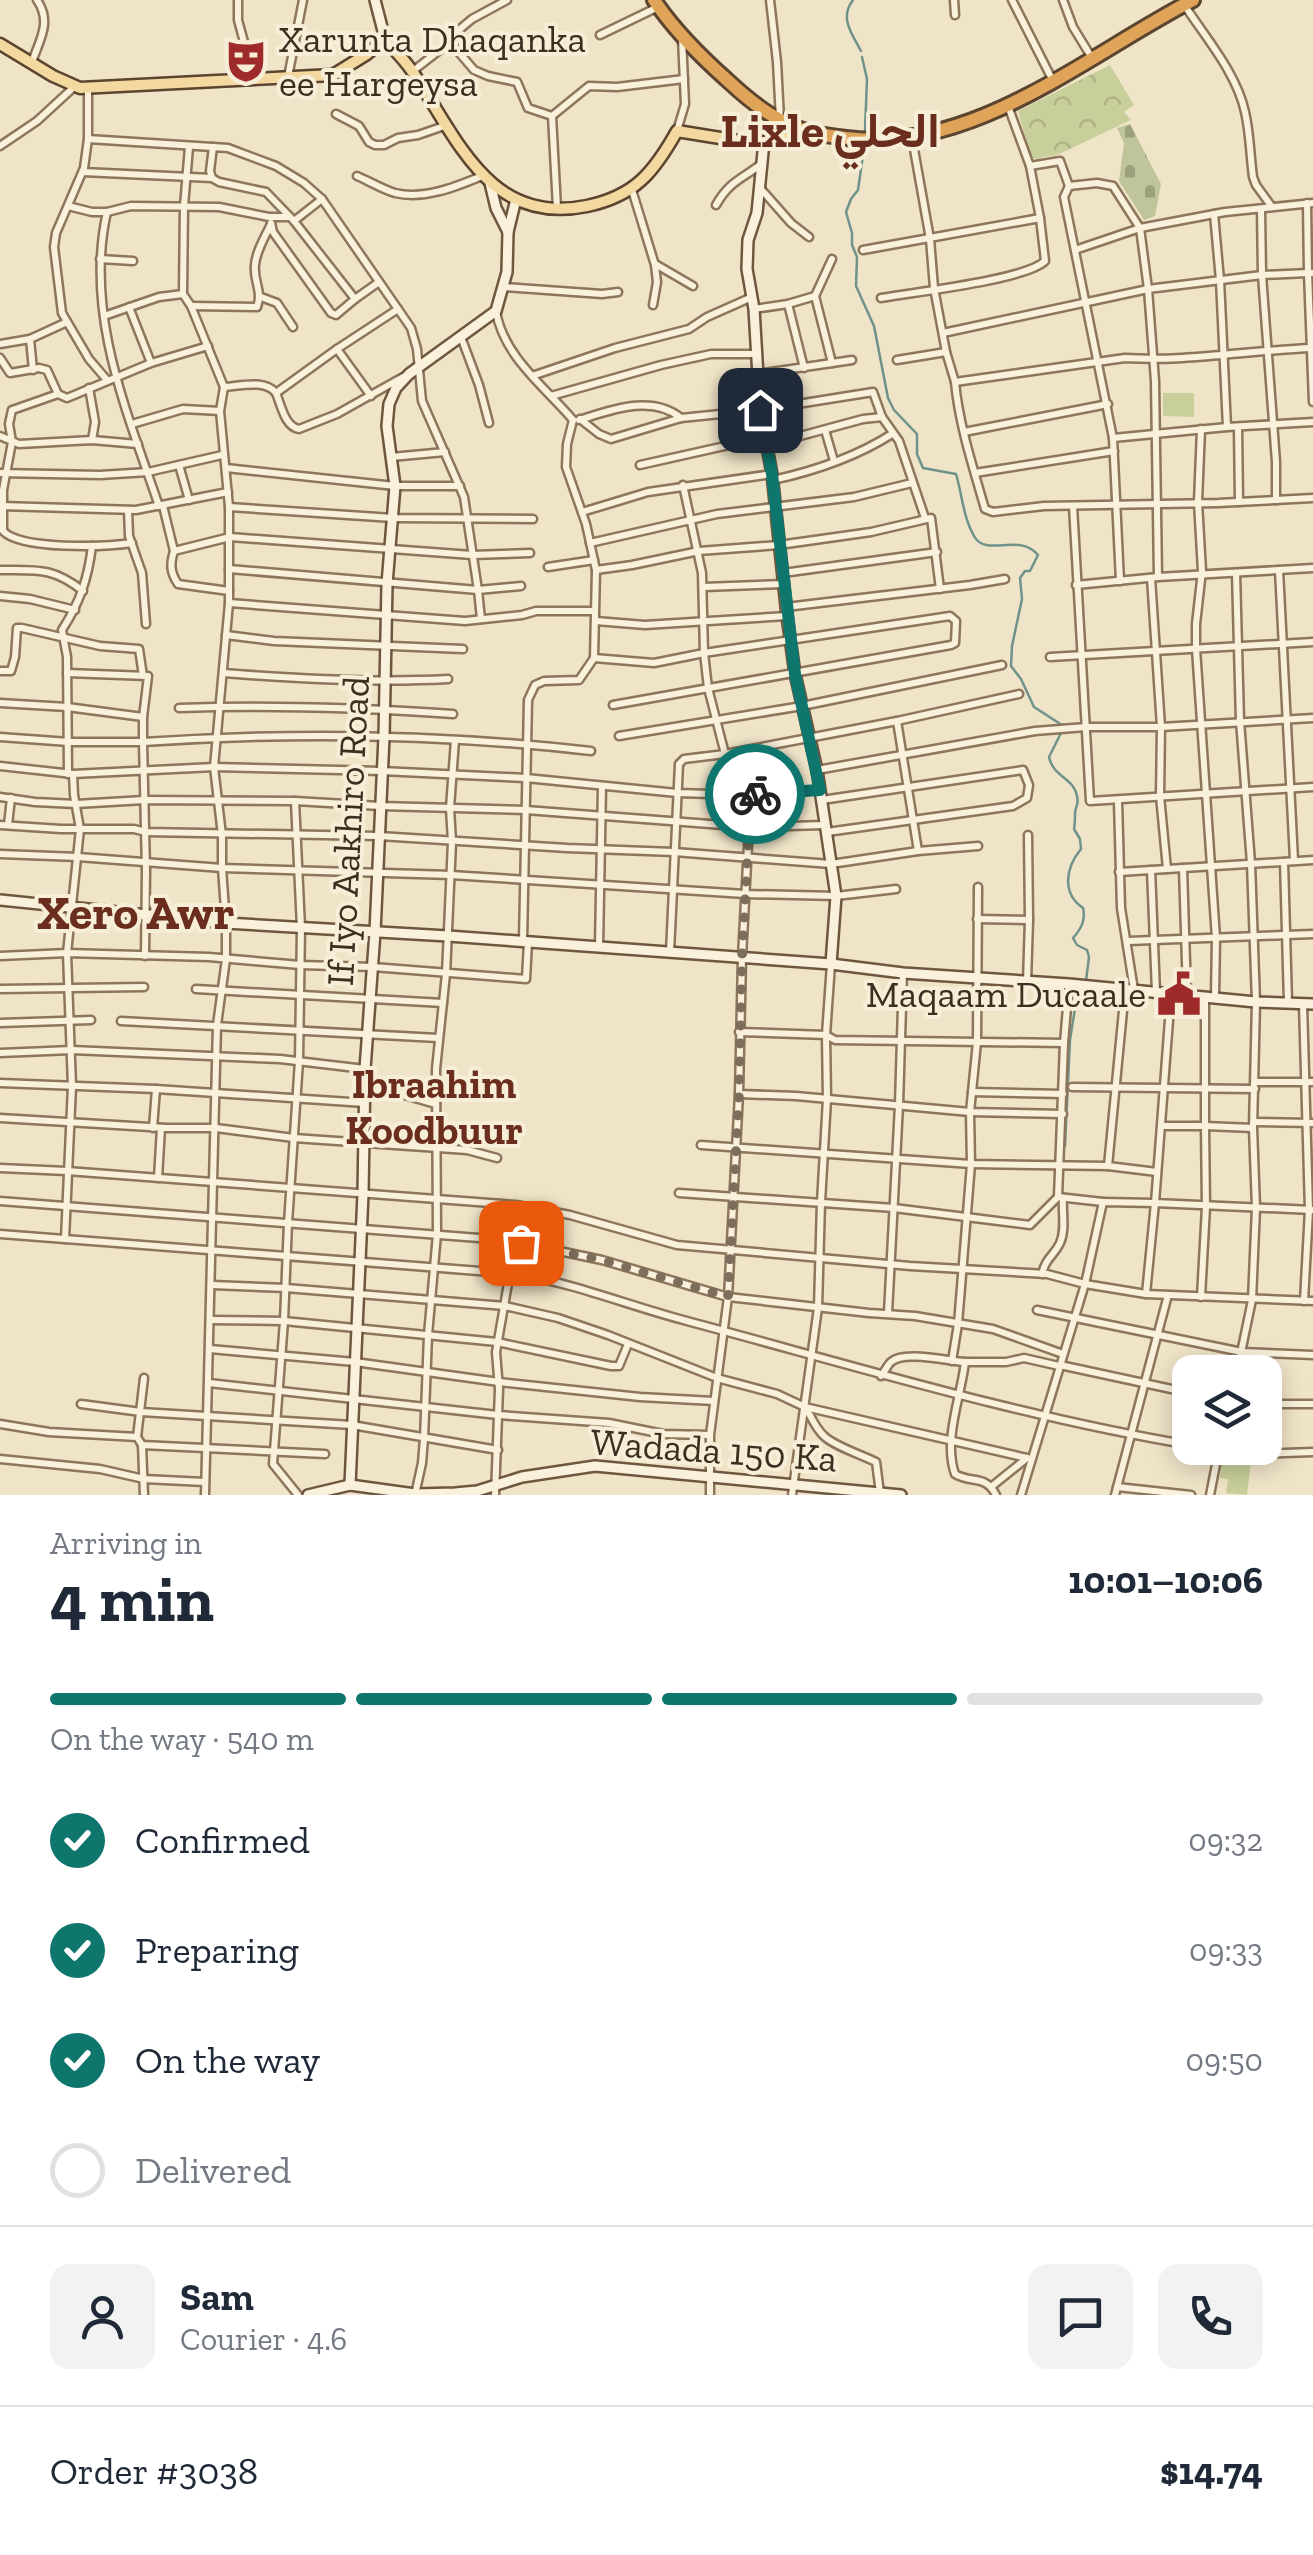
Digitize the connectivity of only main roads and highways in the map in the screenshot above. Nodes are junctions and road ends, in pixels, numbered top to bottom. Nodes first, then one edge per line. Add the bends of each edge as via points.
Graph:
1 (1188, 2) edge
2 (656, 3) edge
3 (2, 49) edge
4 (780, 120) junction
5 (815, 135) junction
6 (771, 140) junction

1 - 5 highway via 1053,82 968,122 912,138
2 - 4 highway via 696,52
3 - 6 main road via 88,87 333,75 384,38 486,180 526,204 558,209 632,190 677,131
4 - 5 highway
4 - 6 highway
5 - 6 main road

